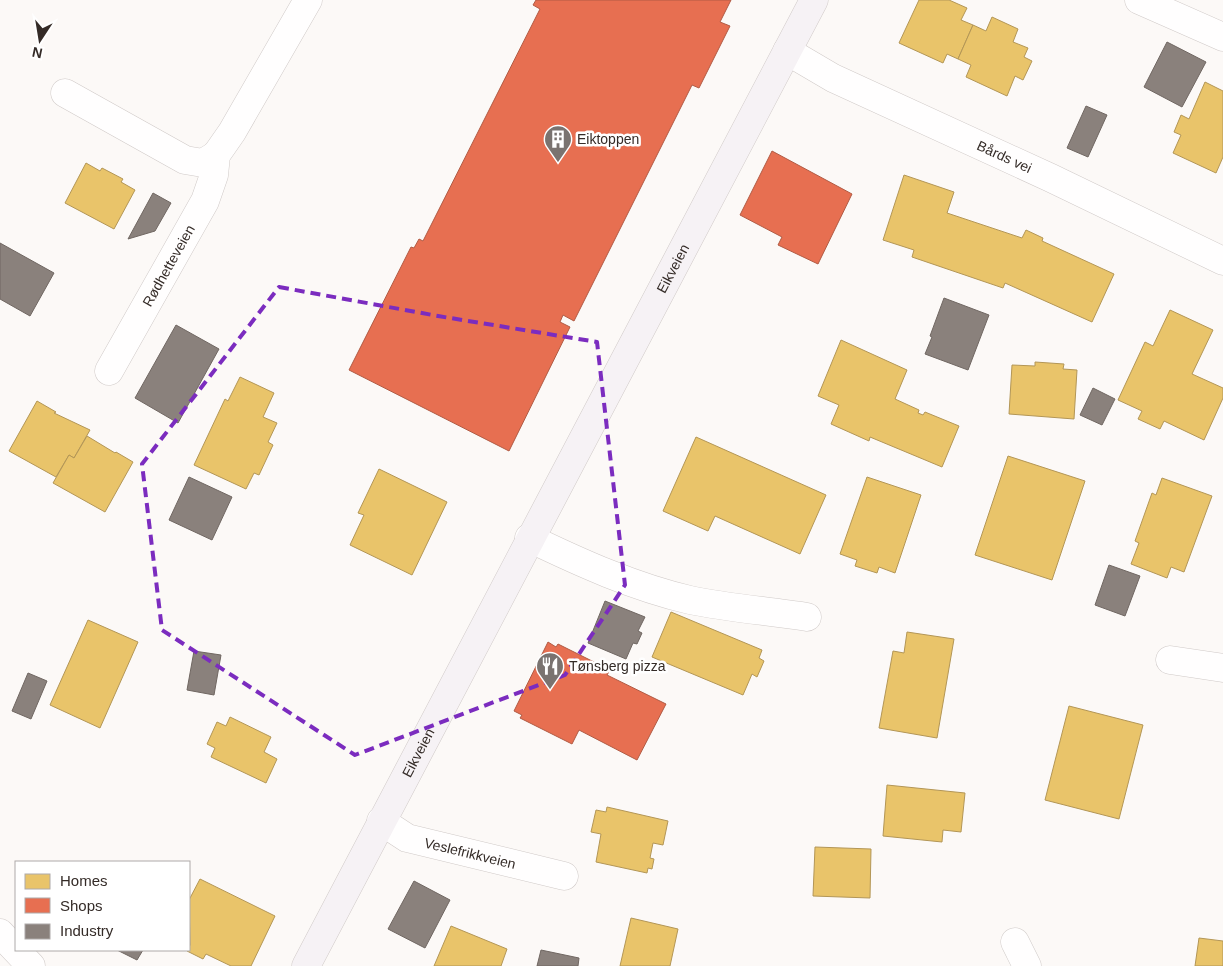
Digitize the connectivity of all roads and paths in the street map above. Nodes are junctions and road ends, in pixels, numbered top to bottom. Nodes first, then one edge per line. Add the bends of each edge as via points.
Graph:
1 (308, 0) edge
2 (814, 0) edge
3 (1139, 0) edge
4 (1223, 37) edge
5 (787, 51) junction
6 (65, 93) dead end
7 (216, 155) junction
8 (1223, 261) edge
9 (109, 371) dead end
10 (530, 538) junction
11 (807, 617) dead end
12 (1170, 660) dead end
13 (1223, 668) edge
14 (381, 821) junction
15 (564, 876) dead end
16 (0, 933) edge
17 (1015, 942) dead end
18 (15, 949) edge
19 (17, 951) edge
20 (31, 966) edge
21 (306, 966) edge
22 (1027, 966) edge

1 - 7 street, Rødhetteveien
2 - 5 main road, Eikveien
3 - 4 street
5 - 8 street, Bårds vei via 834,78
5 - 10 main road, Eikveien
6 - 7 street via 185,160 203,163
7 - 9 street, Rødhetteveien via 214,175 205,201
10 - 11 street via 658,592
10 - 14 main road, Eikveien
12 - 13 street
14 - 15 street, Veslefrikkveien via 408,838
14 - 21 main road, Eikveien
16 - 18 street
17 - 22 street
19 - 20 street

